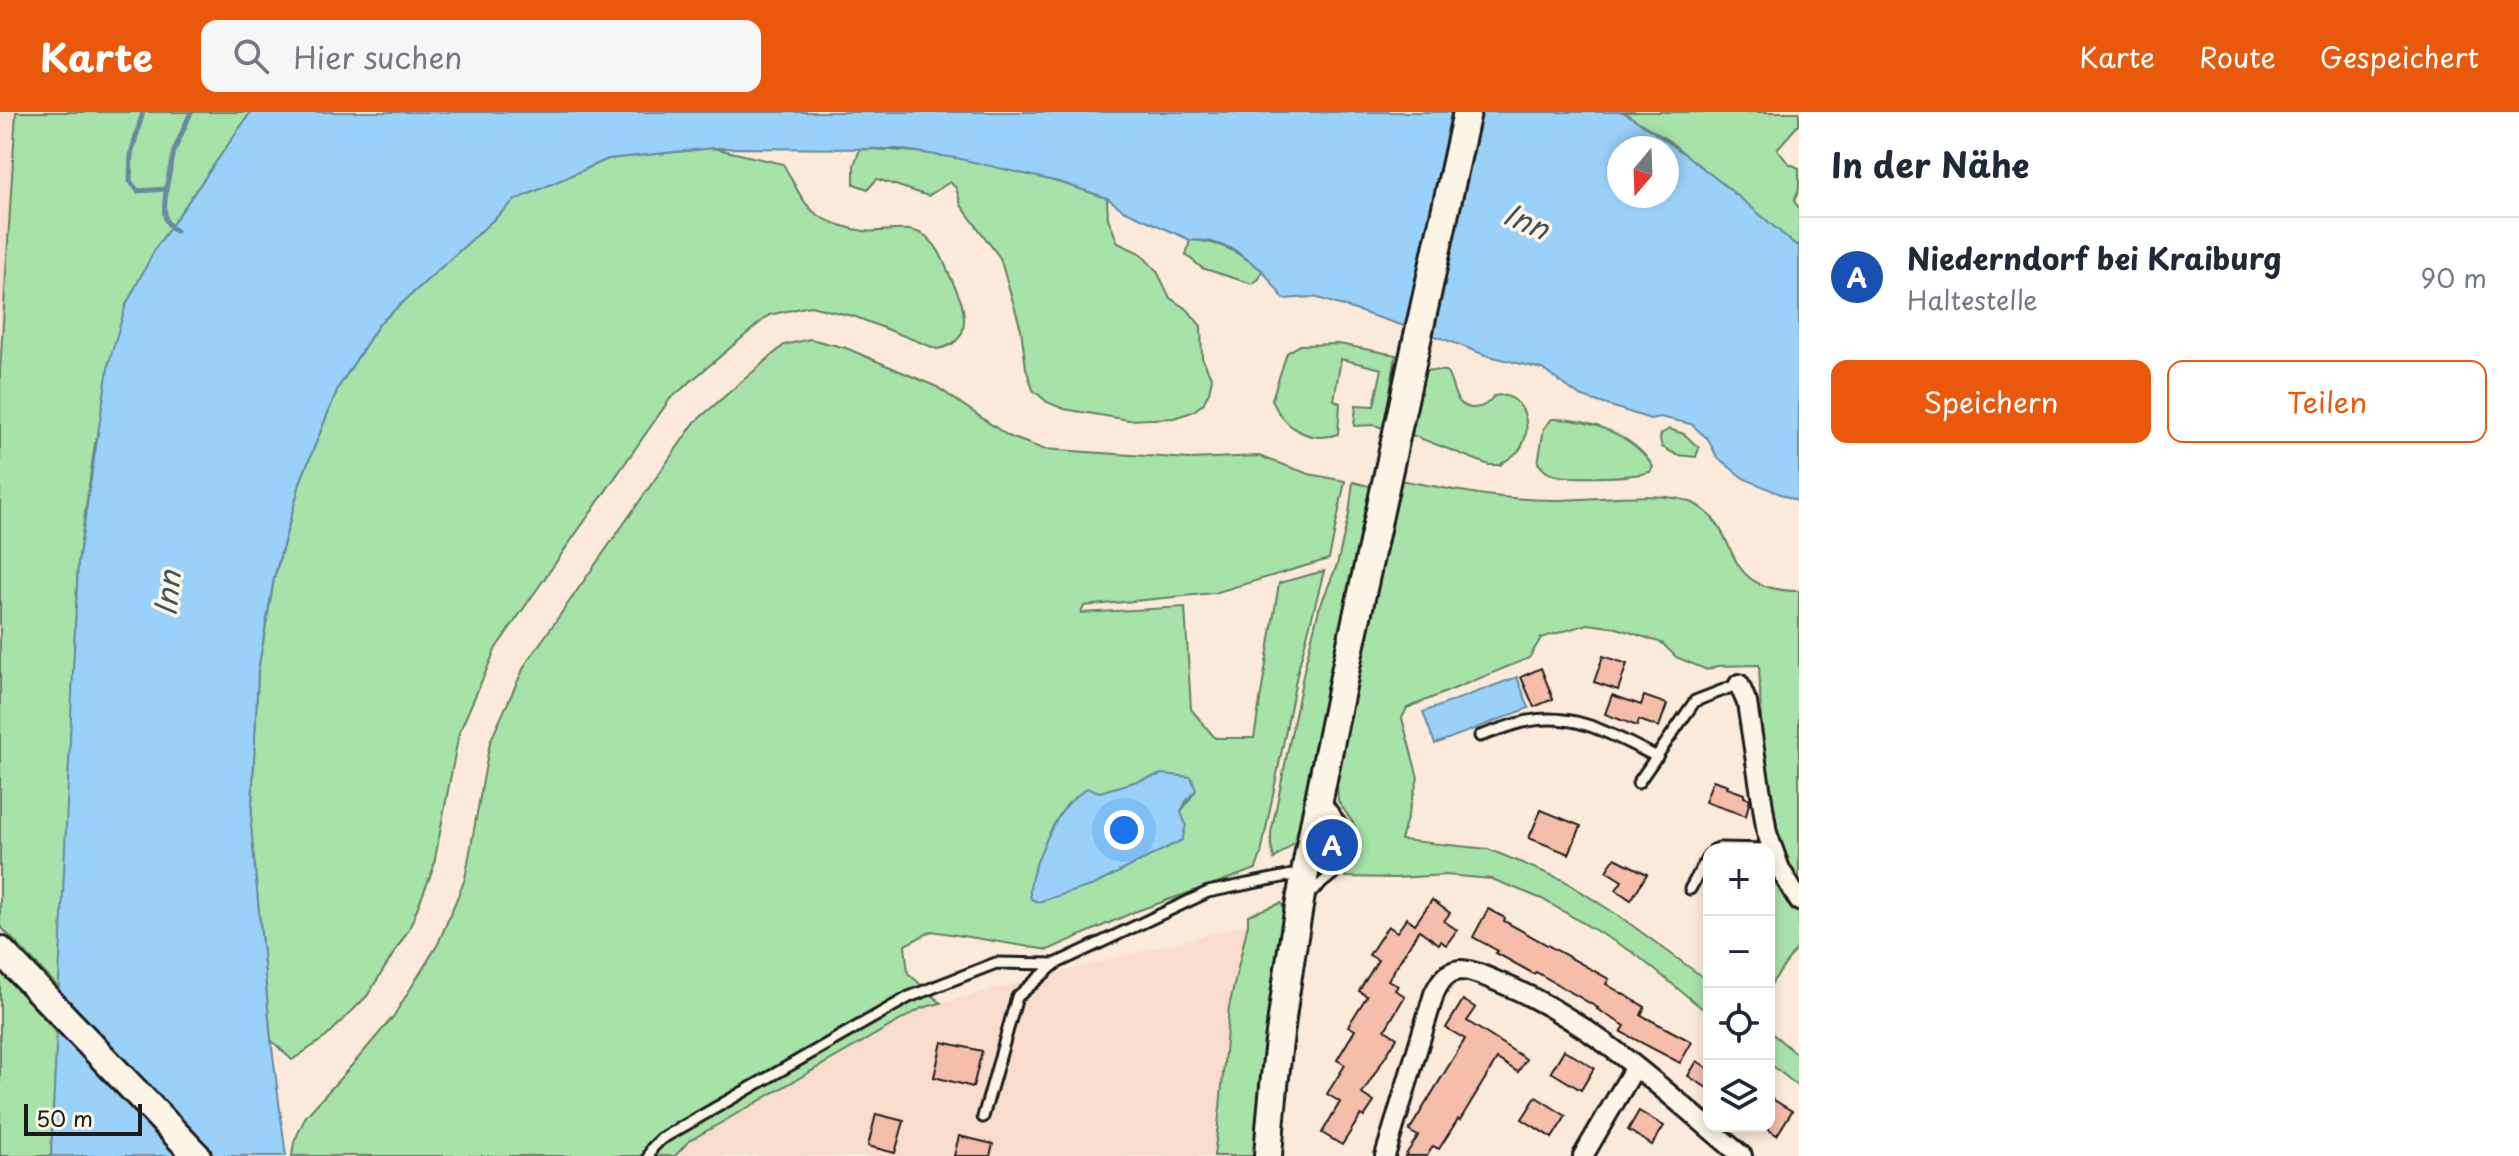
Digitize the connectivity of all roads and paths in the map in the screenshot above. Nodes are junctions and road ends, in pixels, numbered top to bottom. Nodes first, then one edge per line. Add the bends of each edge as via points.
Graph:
1 (1467, 112) edge
2 (1739, 684) joint
3 (1480, 736) dead end
4 (1657, 757) junction
5 (1638, 783) dead end
6 (1320, 793) junction
7 (1770, 844) edge
8 (1775, 856) edge
9 (1703, 866) edge
10 (1305, 873) junction
11 (1690, 889) dead end
12 (1300, 900) junction
13 (1799, 901) edge
14 (0, 950) edge
15 (1055, 964) junction
16 (1635, 1067) junction
17 (983, 1117) dead end
18 (197, 1156) edge
19 (649, 1156) edge
20 (1268, 1156) edge
21 (1385, 1156) edge
22 (1583, 1156) edge
23 (1742, 1156) edge

1 - 6 main road
2 - 4 lane via 1695,701
2 - 7 street via 1747,703
3 - 4 lane via 1526,721 1578,721
4 - 5 lane
6 - 10 main road
6 - 12 lane via 1345,835 1333,874
8 - 13 street
9 - 11 lane
10 - 12 main road
10 - 15 lane via 1208,892
12 - 20 main road
14 - 18 main road
15 - 17 lane via 1017,997
15 - 19 lane via 996,963 909,997 661,1139
16 - 21 street via 1577,1022 1529,994 1456,971 1441,980 1434,994
16 - 22 street
16 - 23 street

